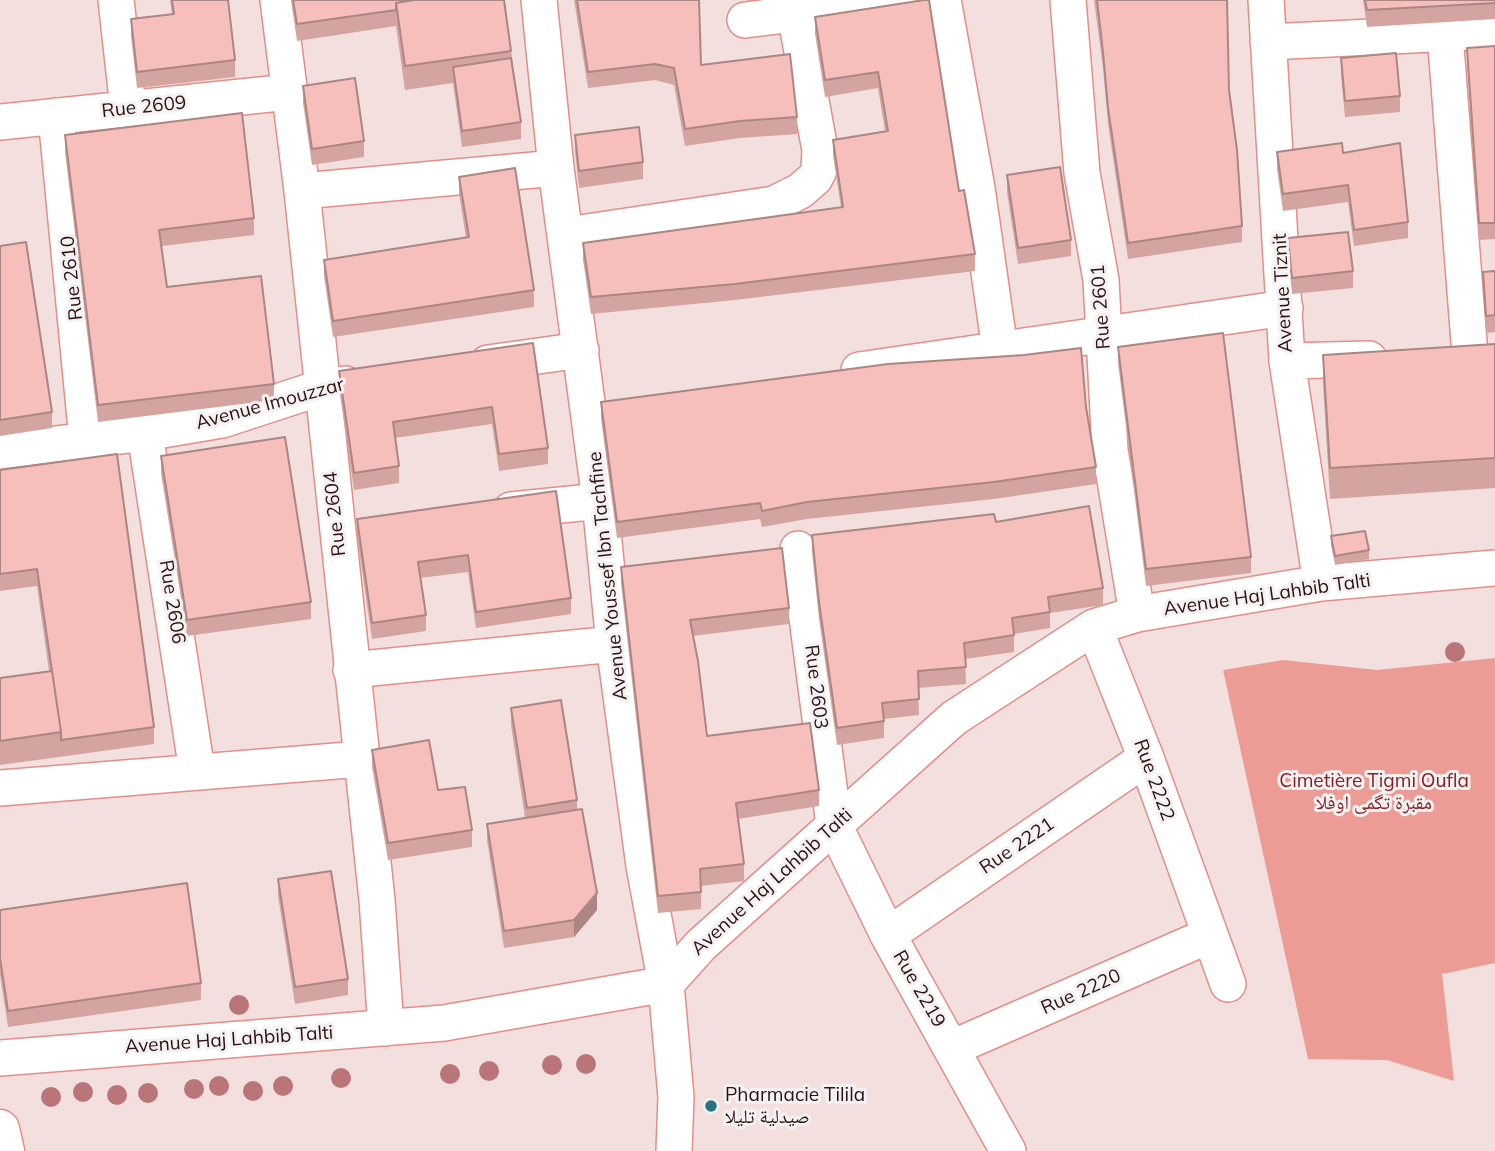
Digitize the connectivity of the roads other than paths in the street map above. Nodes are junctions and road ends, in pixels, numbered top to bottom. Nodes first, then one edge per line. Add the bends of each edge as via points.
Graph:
1 (116, 0) edge
2 (278, 0) edge
3 (539, 0) edge
4 (911, 0) edge
5 (943, 0) edge
6 (1068, 0) edge
7 (1266, 0) edge
8 (795, 13) junction
9 (745, 20) dead end
10 (1495, 31) edge
11 (1445, 34) junction
12 (1268, 42) junction
13 (289, 92) junction
14 (128, 108) junction
15 (56, 116) junction
16 (0, 122) edge
17 (556, 168) junction
18 (302, 191) junction
19 (567, 235) junction
20 (1284, 307) junction
21 (1103, 335) junction
22 (581, 350) junction
23 (1000, 350) junction
24 (1470, 355) edge
25 (1405, 357) edge
26 (1287, 361) junction
27 (458, 367) edge
28 (822, 375) edge
29 (377, 379) edge
30 (323, 387) junction
31 (145, 433) junction
32 (87, 440) junction
33 (0, 451) edge
34 (600, 501) junction
35 (475, 513) edge
36 (798, 549) dead end
37 (1495, 568) edge
38 (1321, 583) junction
39 (1137, 614) junction
40 (1094, 627) junction
41 (614, 643) junction
42 (351, 670) junction
43 (1146, 758) junction
44 (361, 759) junction
45 (197, 771) junction
46 (0, 788) edge
47 (834, 825) junction
48 (888, 935) junction
49 (1210, 935) junction
50 (666, 984) junction
51 (1228, 984) dead end
52 (386, 1028) junction
53 (952, 1048) junction
54 (0, 1058) edge
55 (0, 1129) edge
56 (5, 1151) edge
57 (674, 1151) edge
58 (1008, 1151) edge

1 - 14 street
2 - 13 street, Rue 2604
3 - 17 street, Avenue Youssef Ibn Tachfine
4 - 8 street
5 - 23 street via 990,186
6 - 21 street, Rue 2601 via 1069,175 1101,280
7 - 12 street, Avenue Tiznit
8 - 9 street
8 - 19 street via 820,150 815,178 774,204
10 - 11 street
11 - 12 street
11 - 24 street
12 - 20 street, Avenue Tiznit
13 - 14 street, Rue 2609
13 - 18 street, Rue 2604
14 - 15 street, Rue 2609
15 - 16 street, Rue 2609
15 - 32 street, Rue 2610
17 - 18 street
17 - 19 street, Avenue Youssef Ibn Tachfine
18 - 30 street, Rue 2604
19 - 22 street, Avenue Youssef Ibn Tachfine
20 - 21 street
20 - 26 street, Avenue Tiznit
21 - 23 street
21 - 39 street, Rue 2601 via 1110,450 1107,509
22 - 27 street
22 - 34 street, Avenue Youssef Ibn Tachfine via 602,406
23 - 28 street
25 - 26 street
26 - 38 street, Avenue Tiznit
29 - 30 street, Avenue Imouzzar
30 - 31 street, Avenue Imouzzar via 222,420
30 - 42 street, Rue 2604 via 351,526
31 - 32 street, Avenue Imouzzar
31 - 45 street, Rue 2606
32 - 33 street, Avenue Imouzzar
34 - 35 street
34 - 41 street, Avenue Youssef Ibn Tachfine via 621,572
36 - 47 street, Rue 2603
37 - 38 street, Avenue Haj Lahbib Talti
38 - 39 street, Avenue Haj Lahbib Talti
39 - 40 street, Avenue Haj Lahbib Talti
40 - 43 street, Rue 2222
40 - 47 street, Avenue Haj Lahbib Talti via 954,718
41 - 42 street
41 - 50 street, Avenue Youssef Ibn Tachfine via 644,866
42 - 44 street, Rue 2604
43 - 48 street, Rue 2221
43 - 49 street, Rue 2222
44 - 45 street
44 - 52 street, Rue 2604
45 - 46 street
47 - 48 street, Rue 2219
47 - 50 street, Avenue Haj Lahbib Talti via 701,945
48 - 53 street, Rue 2219
49 - 51 street, Rue 2222
49 - 53 street, Rue 2220
50 - 52 street, Avenue Haj Lahbib Talti via 444,1023
50 - 57 street, Avenue Youssef Ibn Tachfine via 676,1097
52 - 54 street, Avenue Haj Lahbib Talti
53 - 58 street, Rue 2219
55 - 56 street

